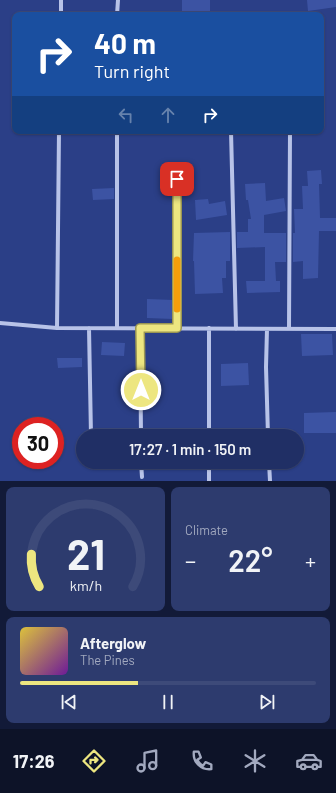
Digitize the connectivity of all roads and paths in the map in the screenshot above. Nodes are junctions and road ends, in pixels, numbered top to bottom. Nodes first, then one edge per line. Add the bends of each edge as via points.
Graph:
1 (61, 0) edge
2 (118, 0) edge
3 (61, 12) edge
4 (117, 12) edge
5 (60, 134) edge
6 (117, 134) edge
7 (232, 134) edge
8 (290, 134) edge
9 (177, 179) dead end
10 (0, 323) edge
11 (57, 328) junction
12 (89, 328) junction
13 (117, 328) junction
14 (140, 328) junction
15 (177, 328) junction
16 (209, 328) junction
17 (236, 328) junction
18 (267, 329) junction
19 (289, 329) junction
20 (336, 329) edge
21 (91, 429) edge
22 (141, 429) edge
23 (209, 429) edge
24 (268, 429) edge
25 (141, 469) edge
26 (209, 469) edge
27 (269, 469) edge
28 (142, 477) dead end
29 (209, 481) edge
30 (270, 481) edge

1 - 3 street
2 - 4 street
5 - 11 street
6 - 13 street
7 - 17 street
8 - 19 street
9 - 15 street
10 - 11 street
11 - 12 street
12 - 13 street
12 - 21 street
13 - 14 street
14 - 15 street
14 - 22 street
15 - 16 street
16 - 17 street
16 - 23 street
17 - 18 street
18 - 19 street
18 - 24 street
19 - 20 street
25 - 28 street
26 - 29 street
27 - 30 street

